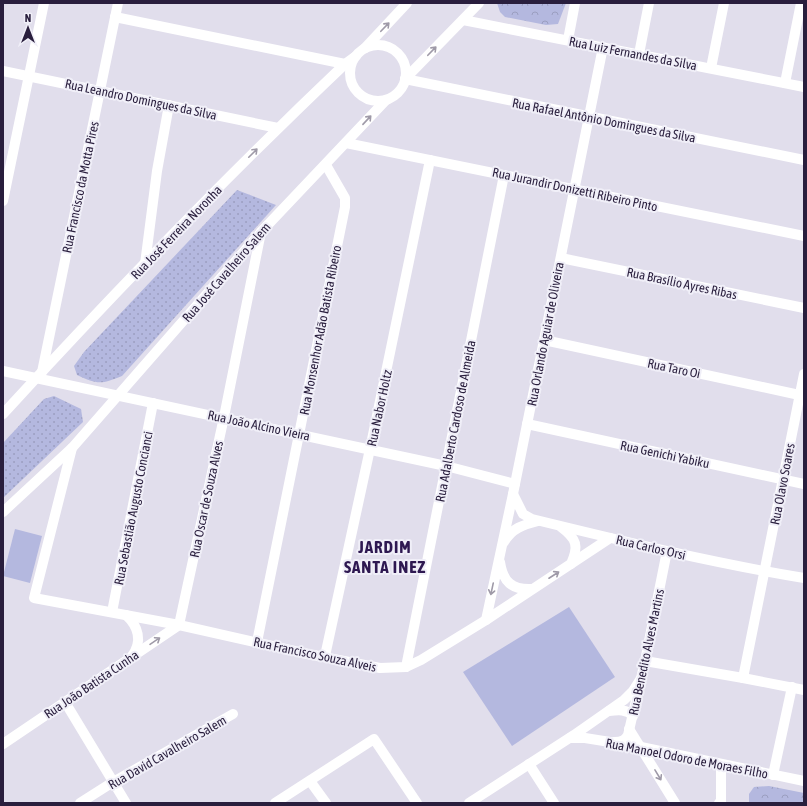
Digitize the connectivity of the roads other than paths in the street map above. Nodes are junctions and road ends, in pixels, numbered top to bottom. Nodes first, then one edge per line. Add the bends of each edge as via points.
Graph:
1 (44, 3) edge
2 (118, 3) edge
3 (406, 3) edge
4 (479, 3) edge
5 (575, 3) edge
6 (649, 3) edge
7 (724, 3) edge
8 (801, 3) edge
9 (115, 17) junction
10 (463, 20) junction
11 (568, 40) junction
12 (603, 47) junction
13 (359, 53) junction
14 (639, 54) junction
15 (345, 64) junction
16 (711, 68) junction
17 (3, 71) edge
18 (29, 76) junction
19 (405, 79) junction
20 (785, 83) junction
21 (804, 87) edge
22 (100, 91) junction
23 (386, 100) junction
24 (169, 105) junction
25 (589, 117) junction
26 (278, 128) junction
27 (346, 143) junction
28 (430, 160) junction
29 (804, 160) edge
30 (326, 164) junction
31 (504, 175) junction
32 (575, 189) junction
33 (3, 201) edge
34 (261, 232) junction
35 (804, 236) edge
36 (561, 258) junction
37 (145, 264) junction
38 (804, 308) edge
39 (544, 340) junction
40 (3, 371) edge
41 (39, 374) junction
42 (804, 374) edge
43 (802, 395) edge
44 (119, 396) junction
45 (153, 403) junction
46 (3, 414) edge
47 (224, 418) junction
48 (527, 424) junction
49 (299, 434) junction
50 (72, 448) junction
51 (370, 449) junction
52 (446, 466) junction
53 (783, 479) junction
54 (804, 484) edge
55 (514, 489) junction
56 (3, 512) edge
57 (540, 521) junction
58 (558, 525) junction
59 (610, 538) junction
60 (502, 544) junction
61 (667, 551) junction
62 (499, 558) junction
63 (571, 564) junction
64 (765, 572) junction
65 (804, 578) edge
66 (532, 589) junction
67 (34, 598) joint
68 (112, 612) junction
69 (126, 615) junction
70 (486, 620) junction
71 (178, 625) junction
72 (257, 642) junction
73 (324, 656) junction
74 (131, 657) junction
75 (645, 661) junction
76 (406, 667) junction
77 (743, 678) junction
78 (640, 680) junction
79 (792, 687) junction
80 (804, 690) edge
81 (65, 702) junction
82 (609, 711) junction
83 (233, 714) dead end
84 (633, 716) junction
85 (629, 730) junction
86 (577, 733) junction
87 (590, 739) junction
88 (613, 742) junction
89 (3, 744) edge
90 (641, 748) junction
91 (528, 764) junction
92 (721, 765) junction
93 (772, 774) junction
94 (310, 781) junction
95 (804, 781) edge
96 (113, 782) junction
97 (80, 803) edge
98 (126, 803) edge
99 (275, 803) edge
100 (326, 803) edge
101 (417, 803) edge
102 (469, 803) edge
103 (554, 803) edge
104 (675, 803) edge
105 (721, 803) edge

1 - 18 street
2 - 9 street, Rua Francisco da Motta Pires
13 -> 3 street, Rua José Ferreira Noronha
4 - 10 street
5 - 11 street
6 - 14 street
7 - 16 street
8 - 20 street
9 - 15 street
9 - 22 street, Rua Francisco da Motta Pires
10 - 11 street, Rua Luiz Fernandes da Silva
19 -> 10 street
11 - 12 street, Rua Luiz Fernandes da Silva
12 - 14 street, Rua Luiz Fernandes da Silva
12 - 25 street, Rua Orlando Aguiar de Oliveira
13 - 15 street, Rua José Ferreira Noronha
13 - 19 street via 369,47 390,48 402,59
13 - 23 street via 351,66 350,76 356,91 369,100
14 - 16 street, Rua Luiz Fernandes da Silva
15 - 26 street, Rua José Ferreira Noronha
16 - 20 street, Rua Luiz Fernandes da Silva
17 - 18 street, Rua Leandro Domingues da Silva
18 - 22 street, Rua Leandro Domingues da Silva
18 - 33 street
19 - 23 street via 396,95
19 - 25 street, Rua Rafael Antônio Domingues da Silva
20 - 21 street, Rua Luiz Fernandes da Silva
22 - 24 street, Rua Leandro Domingues da Silva
22 - 41 street, Rua Francisco da Motta Pires
27 -> 23 street, Rua José Cavalheiro Salem
24 - 26 street, Rua Leandro Domingues da Silva
24 - 37 street via 157,171
25 - 29 street, Rua Rafael Antônio Domingues da Silva
25 - 32 street, Rua Orlando Aguiar de Oliveira
37 -> 26 street, Rua José Ferreira Noronha
27 - 28 street, Rua Jurandir Donizetti Ribeiro Pinto
27 - 30 street, Rua José Cavalheiro Salem
28 - 31 street, Rua Jurandir Donizetti Ribeiro Pinto
28 - 51 street, Rua Nabor Holtz
30 - 34 street, Rua José Cavalheiro Salem
30 - 49 street, Rua Monsenhor Adão Batista Ribeiro via 345,198 345,207
31 - 32 street, Rua Jurandir Donizetti Ribeiro Pinto
31 - 52 street, Rua Adalberto Cardoso de Almeida
32 - 35 street, Rua Jurandir Donizetti Ribeiro Pinto
32 - 36 street, Rua Orlando Aguiar de Oliveira
34 - 44 street, Rua José Cavalheiro Salem
34 - 47 street, Rua Oscar de Souza Alves
36 - 38 street, Rua Brasílio Ayres Ribas
36 - 39 street, Rua Orlando Aguiar de Oliveira
37 - 41 street, Rua José Ferreira Noronha
39 - 43 street, Rua Taro Oi
39 - 48 street, Rua Orlando Aguiar de Oliveira
40 - 41 street, Rua João Alcino Vieira
41 - 44 street, Rua João Alcino Vieira
41 - 46 street, Rua José Ferreira Noronha
42 - 43 street, Rua Olavo Soares
43 - 53 street, Rua Olavo Soares
44 - 45 street, Rua João Alcino Vieira
44 - 50 street, Rua José Cavalheiro Salem
45 - 47 street, Rua João Alcino Vieira
45 - 68 street, Rua Sebastião Augusto Concianci
47 - 49 street, Rua João Alcino Vieira
47 - 71 street, Rua Oscar de Souza Alves
48 - 53 street, Rua Genichi Yabiku
48 - 55 street, Rua Orlando Aguiar de Oliveira
49 - 51 street, Rua João Alcino Vieira
49 - 72 street, Rua Monsenhor Adão Batista Ribeiro
50 - 56 street, Rua José Cavalheiro Salem
50 - 67 street, Rua José Cavalheiro Salem
51 - 52 street, Rua João Alcino Vieira
51 - 73 street, Rua Nabor Holtz
52 - 55 street, Rua João Alcino Vieira
52 - 76 street, Rua Adalberto Cardoso de Almeida
53 - 54 street, Rua Genichi Yabiku
53 - 64 street, Rua Olavo Soares
55 - 57 street, Rua Carlos Orsi via 523,514 527,518
55 - 60 street, Rua Orlando Aguiar de Oliveira
57 - 58 street, Rua Carlos Orsi
57 - 60 street via 520,525
58 - 59 street, Rua Carlos Orsi
58 - 63 street via 576,543 575,556
59 - 61 street, Rua Carlos Orsi
59 - 63 street, Rua Francisco Souza Alveis
60 - 62 street, Rua Orlando Aguiar de Oliveira
61 - 64 street, Rua Carlos Orsi
61 - 75 street, Rua Benedito Alves Martins
62 - 66 street via 505,580 523,590
62 -> 70 street, Rua Orlando Aguiar de Oliveira
66 -> 63 street, Rua Francisco Souza Alveis
64 - 65 street, Rua Carlos Orsi
64 - 77 street, Rua Olavo Soares
66 - 70 street, Rua Francisco Souza Alveis
67 - 68 street, Rua Francisco Souza Alveis
68 - 69 street, Rua Francisco Souza Alveis
69 - 71 street, Rua Francisco Souza Alveis
69 - 74 street via 137,629 136,650
70 - 76 street, Rua Francisco Souza Alveis
71 - 72 street, Rua Francisco Souza Alveis
74 -> 71 street, Rua João Batista Cunha
72 - 73 street, Rua Francisco Souza Alveis
73 - 76 street, Rua Francisco Souza Alveis via 380,668
74 - 81 street, Rua João Batista Cunha
75 - 77 street
75 - 78 street, Rua Benedito Alves Martins
77 - 79 street
78 - 82 street via 633,691
78 - 84 street, Rua Benedito Alves Martins
79 - 80 street
79 - 93 street
81 - 89 street, Rua João Batista Cunha
81 - 96 street
82 - 84 street via 623,710
82 - 86 street
83 - 96 street, Rua David Cavalheiro Salem
84 - 85 street, Rua Benedito Alves Martins
85 - 88 street, Rua Benedito Alves Martins via 621,742
85 - 90 street
86 - 87 street, Rua Manoel Odoro de Moraes Filho
86 - 87 street via 584,734
86 - 91 street
87 - 88 street, Rua Manoel Odoro de Moraes Filho
88 - 90 street, Rua Manoel Odoro de Moraes Filho
90 - 92 street, Rua Manoel Odoro de Moraes Filho
90 -> 104 street
91 - 102 street
91 - 103 street
92 - 93 street, Rua Manoel Odoro de Moraes Filho
92 - 105 street
93 - 95 street, Rua Manoel Odoro de Moraes Filho
94 - 99 street
94 - 100 street
94 - 101 street via 374,739
96 - 97 street, Rua David Cavalheiro Salem
96 - 98 street

